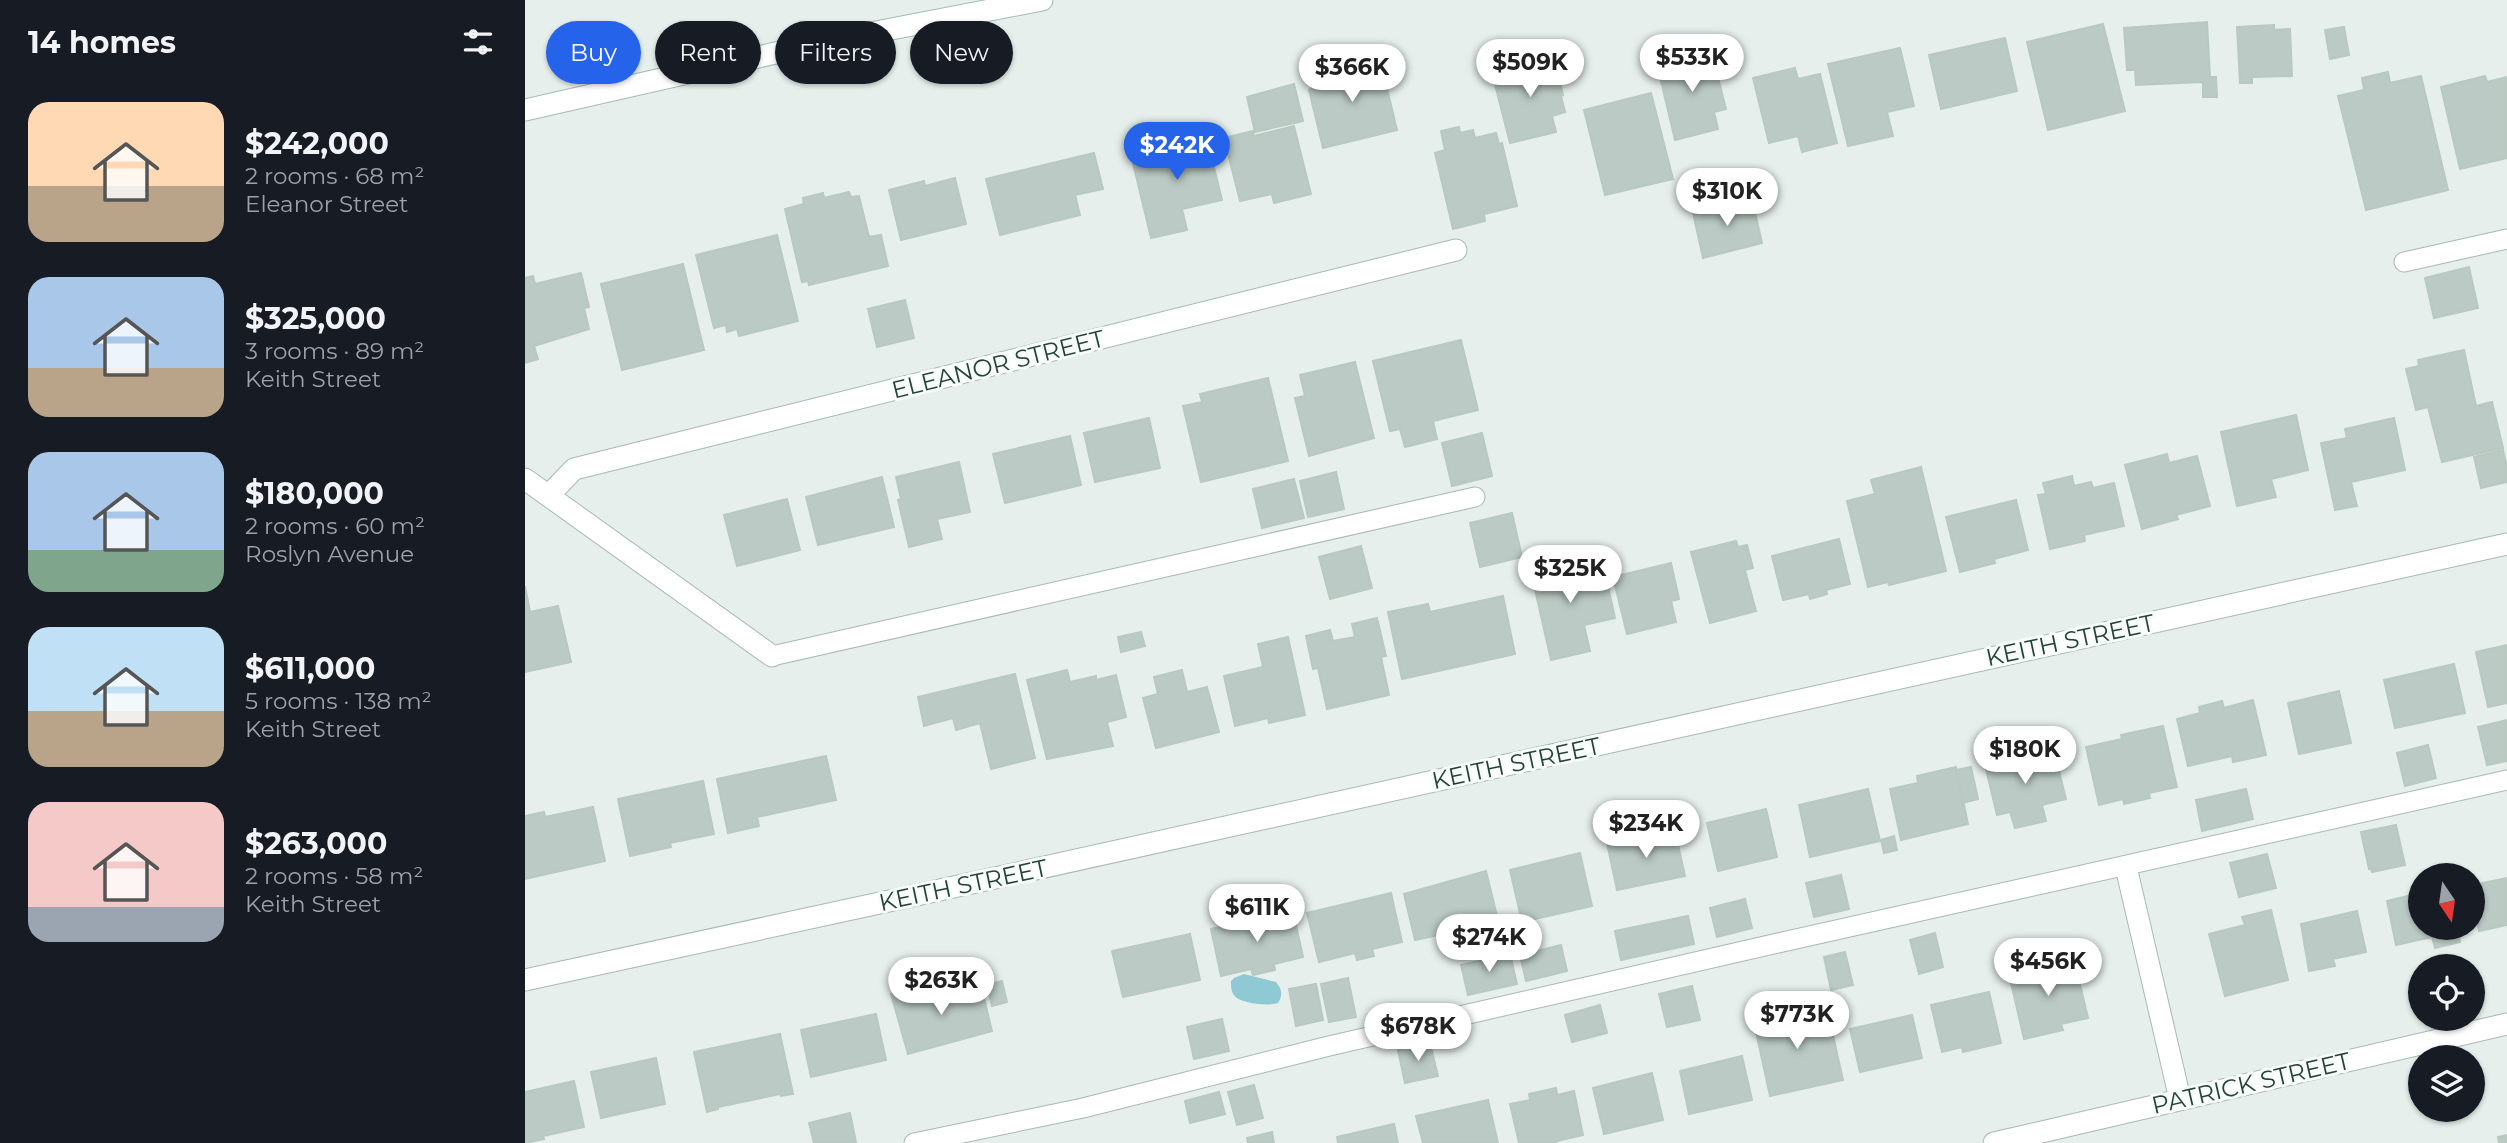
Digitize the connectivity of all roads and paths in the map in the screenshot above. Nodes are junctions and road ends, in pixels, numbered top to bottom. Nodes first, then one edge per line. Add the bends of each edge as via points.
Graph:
1 (1042, 0) edge
2 (525, 110) edge
3 (2507, 239) edge
4 (1456, 250) dead end
5 (2404, 262) dead end
6 (525, 479) edge
7 (549, 495) junction
8 (1475, 497) dead end
9 (2507, 544) edge
10 (772, 656) joint
11 (2507, 780) edge
12 (2126, 867) junction
13 (525, 980) edge
14 (2507, 1024) edge
15 (2180, 1099) junction
16 (914, 1143) edge
17 (1994, 1143) edge

1 - 2 street via 824,42
3 - 5 lane
4 - 7 street, ELEANOR STREET via 574,469
6 - 7 street
7 - 10 street
8 - 10 lane
9 - 13 street, KEITH STREET
11 - 12 lane
12 - 15 street
12 - 16 lane
14 - 15 street, PATRICK STREET
15 - 17 street, PATRICK STREET

